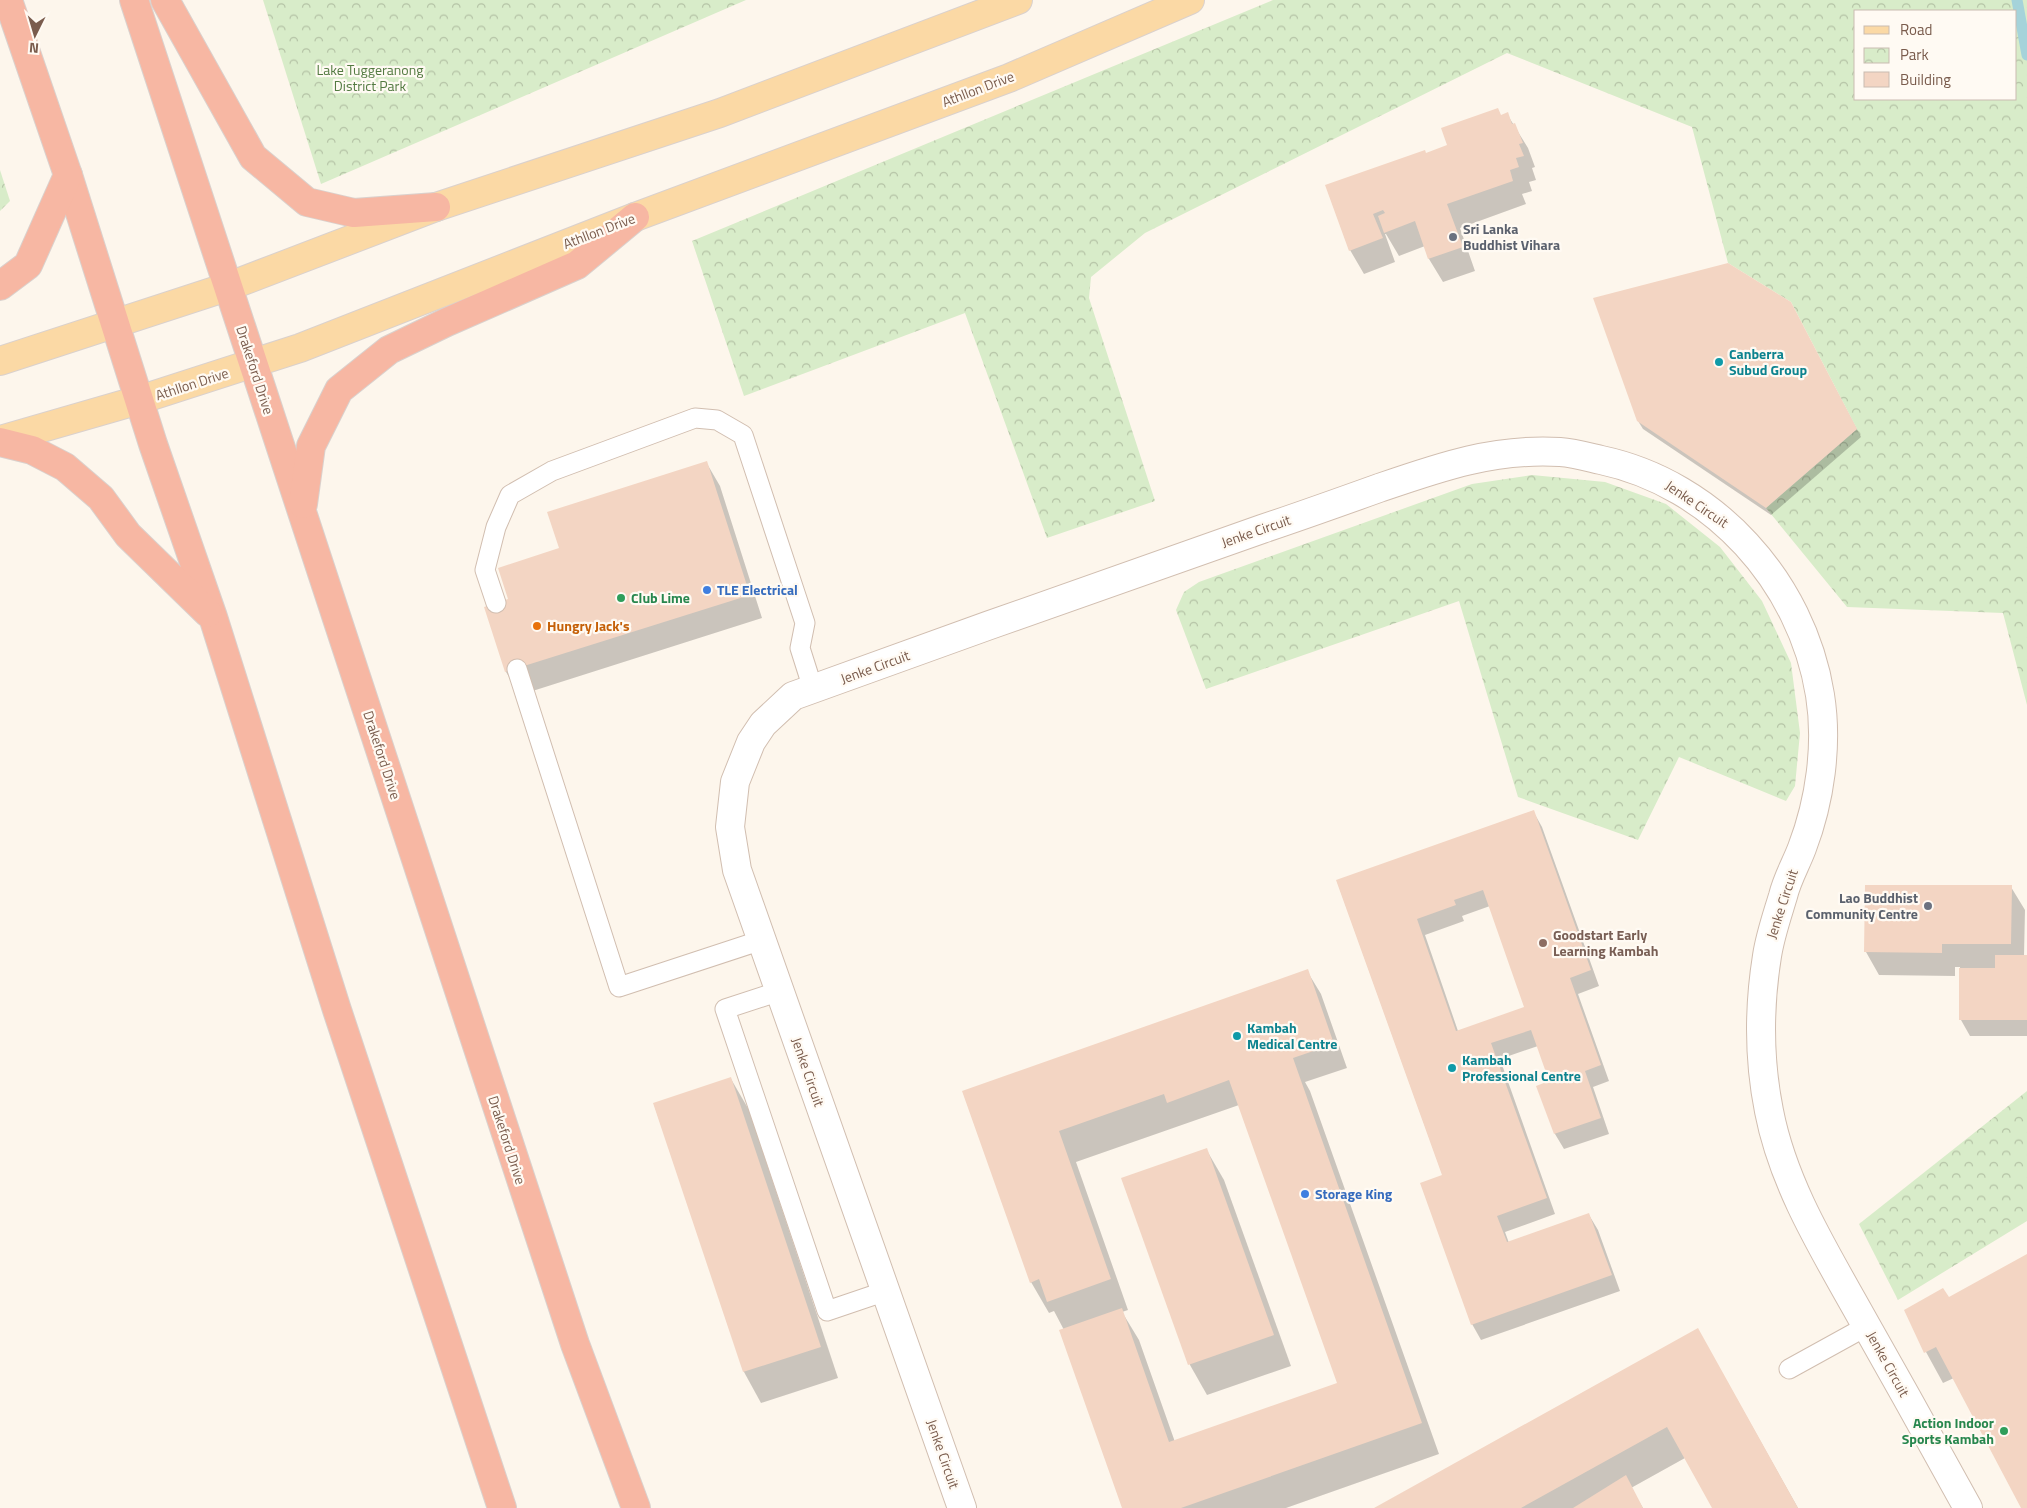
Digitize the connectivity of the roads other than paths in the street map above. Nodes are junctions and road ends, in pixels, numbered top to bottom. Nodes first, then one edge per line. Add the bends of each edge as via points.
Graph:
1 (8, 0) edge
2 (134, 0) edge
3 (165, 0) edge
4 (1018, 0) edge
5 (1190, 0) edge
6 (68, 175) junction
7 (436, 207) junction
8 (635, 217) junction
9 (0, 286) edge
10 (227, 287) junction
11 (114, 324) junction
12 (0, 361) edge
13 (252, 364) junction
14 (140, 400) junction
15 (0, 441) edge
16 (302, 510) junction
17 (496, 603) dead end
18 (213, 617) junction
19 (517, 669) dead end
20 (813, 689) junction
21 (762, 940) junction
22 (780, 991) junction
23 (886, 1291) junction
24 (1867, 1326) junction
25 (1788, 1369) dead end
26 (502, 1508) edge
27 (636, 1508) edge
28 (962, 1508) edge
29 (1968, 1508) edge

1 - 6 highway
2 - 10 highway, Drakeford Drive
3 - 7 highway via 253,157 307,202 354,214
4 - 7 main road via 720,113
5 - 8 main road, Athllon Drive via 1008,78
6 - 9 highway via 28,265
6 - 11 highway
7 - 10 main road
8 - 13 main road, Athllon Drive
8 - 16 highway via 577,266 389,350 339,390 311,446
10 - 11 main road
10 - 13 highway, Drakeford Drive
11 - 12 main road
11 - 14 highway
13 - 14 main road, Athllon Drive
13 - 16 highway, Drakeford Drive
14 - 15 main road, Athllon Drive
14 - 18 highway
15 - 18 highway via 32,450 65,467 101,498 128,535
16 - 27 highway, Drakeford Drive via 571,1335
17 - 20 lane via 485,570 496,527 510,496 552,471 686,421 695,418 717,420 743,435 805,624 800,648
18 - 26 highway via 337,1010
19 - 21 lane via 619,987
20 - 21 street, Jenke Circuit via 793,696 763,724 735,782 730,827 737,870
20 - 24 street, Jenke Circuit via 1454,462 1509,452 1564,452 1622,464 1671,484 1726,522 1766,566 1792,609 1813,659 1821,697 1824,736 1814,809 1785,888 1767,952 1762,1007 1764,1085 1770,1118 1788,1176 1821,1247
21 - 22 street, Jenke Circuit
22 - 23 street, Jenke Circuit
22 - 23 lane via 725,1009 827,1310
23 - 28 street, Jenke Circuit
24 - 25 lane, Jenke Circuit
24 - 29 street, Jenke Circuit

